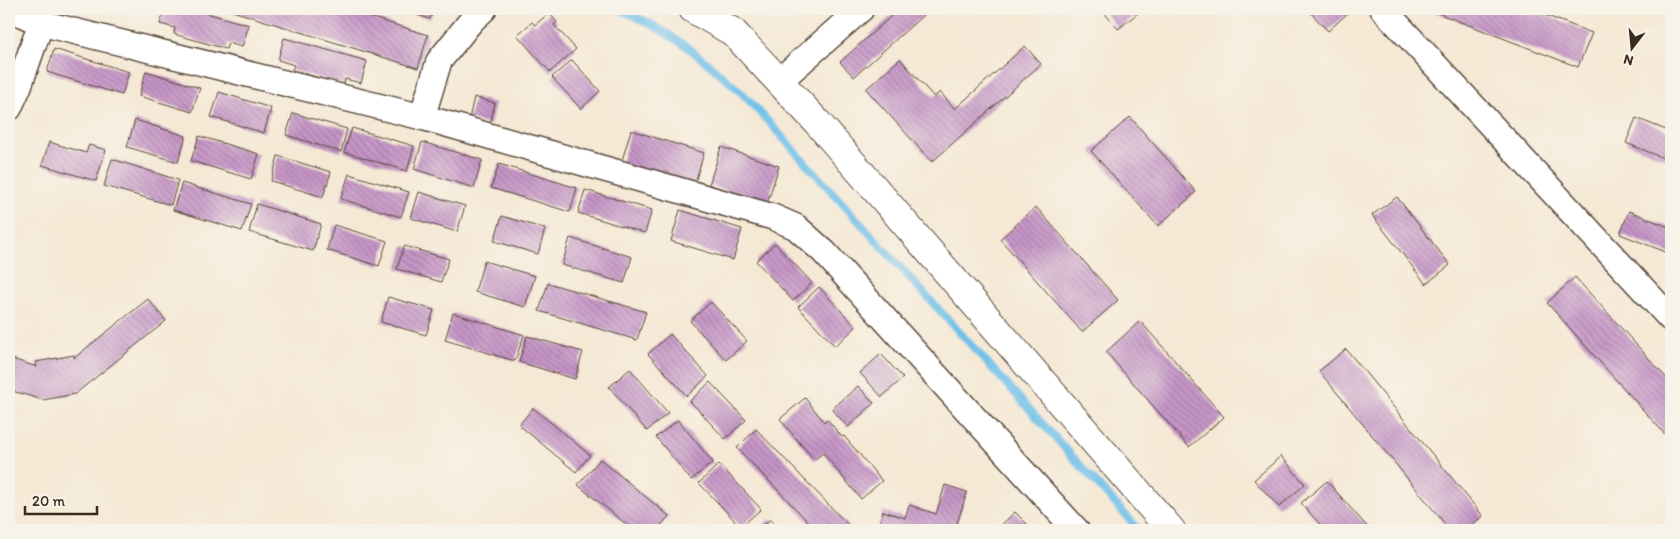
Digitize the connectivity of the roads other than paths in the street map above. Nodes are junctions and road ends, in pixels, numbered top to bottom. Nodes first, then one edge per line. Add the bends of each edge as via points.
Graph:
1 (11, 9) edge
2 (484, 9) edge
3 (692, 9) edge
4 (861, 9) edge
5 (1383, 9) edge
6 (41, 23) junction
7 (778, 81) junction
8 (9, 108) edge
9 (422, 117) junction
10 (1671, 319) edge
11 (1076, 530) edge
12 (1171, 530) edge

1 - 6 street
2 - 9 street via 439,61
3 - 7 street via 733,32
4 - 7 street
5 - 10 street
6 - 8 street
6 - 9 street
7 - 12 street via 824,129
9 - 11 street via 773,217 796,227 824,252

